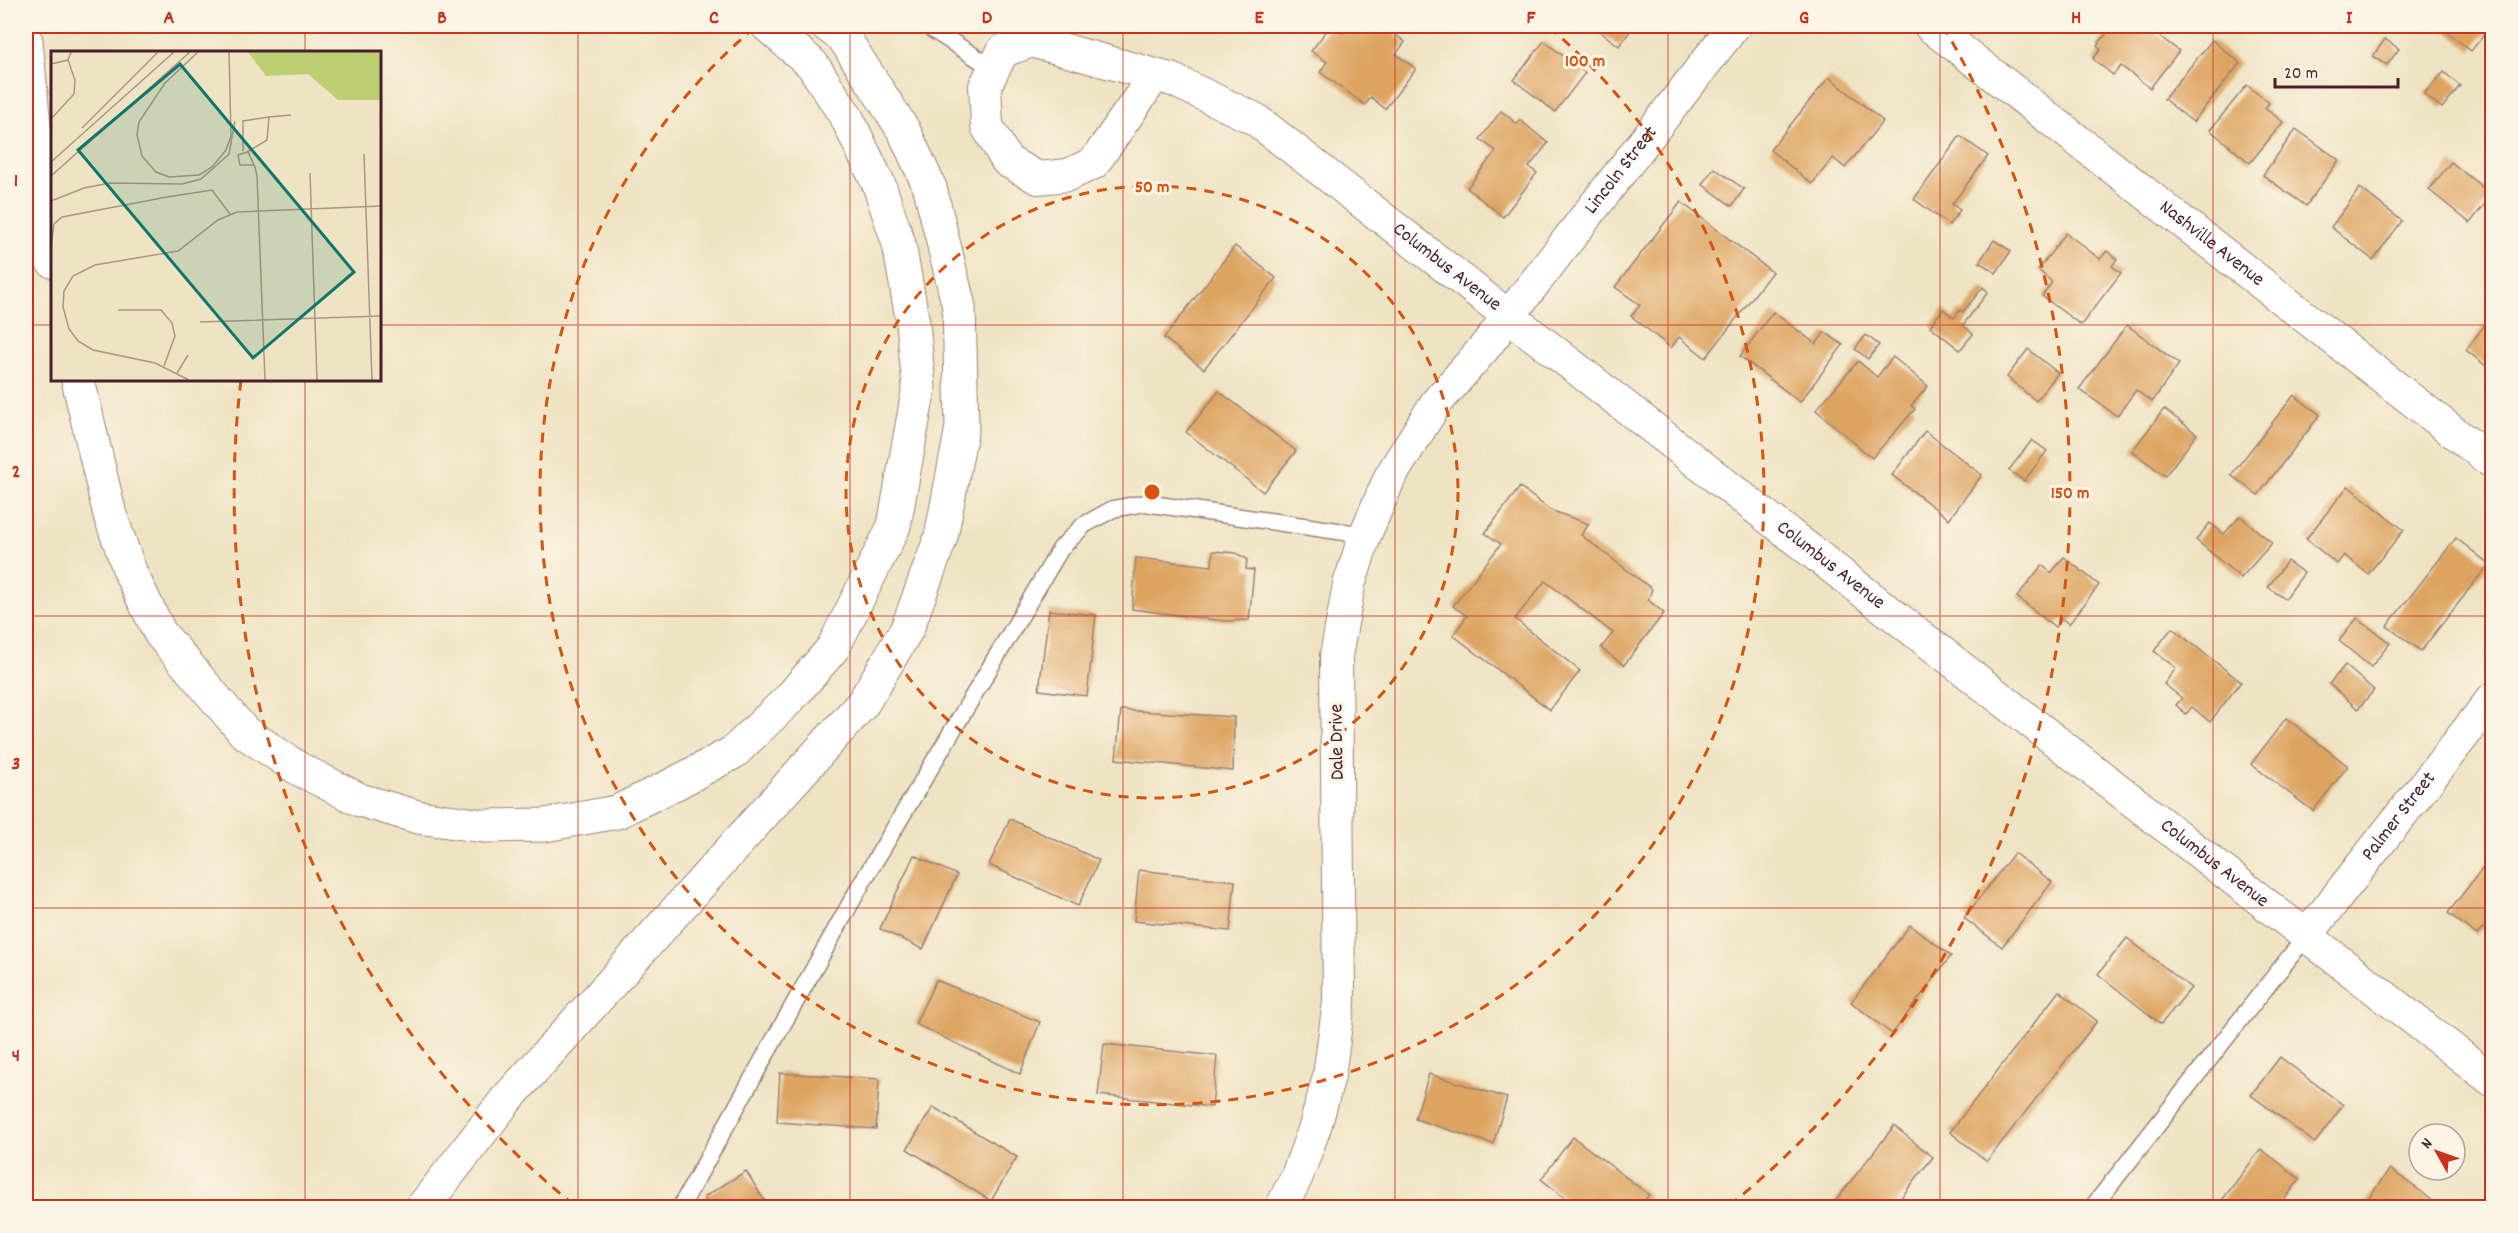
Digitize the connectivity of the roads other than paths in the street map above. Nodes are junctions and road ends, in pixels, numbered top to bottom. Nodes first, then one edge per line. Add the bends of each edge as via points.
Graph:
1 (768, 26) edge
2 (927, 26) edge
3 (1734, 26) edge
4 (1930, 26) edge
5 (836, 32) edge
6 (1020, 36) edge
7 (26, 42) edge
8 (994, 69) junction
9 (1155, 75) junction
10 (51, 256) edge
11 (1509, 315) junction
12 (78, 381) edge
13 (2493, 462) edge
14 (1365, 535) junction
15 (2493, 699) edge
16 (2307, 935) junction
17 (2493, 1080) edge
18 (422, 1208) edge
19 (680, 1208) edge
20 (1281, 1208) edge
21 (2092, 1208) edge

1 - 12 highway via 812,64 847,118 879,185 899,244 919,387 894,526 833,648 790,698 734,752 617,812 545,825 484,826 418,817 360,800 299,769 244,732 160,633 131,574 110,515
2 - 8 lane
3 - 11 street, Lincoln Street
4 - 13 street, Nashville Avenue
5 - 18 highway via 904,131 930,188 959,307 962,427 941,537 907,629 863,703 506,1100
6 - 8 street, Columbus Avenue via 1003,51
6 - 9 street, Columbus Avenue
7 - 10 highway via 42,211
8 - 9 street, Columbus Avenue via 985,86 987,126 1007,160 1038,178 1068,175 1094,163
9 - 11 street, Columbus Avenue via 1255,119
11 - 14 street, Dale Drive via 1436,403 1390,477
11 - 16 street, Columbus Avenue
14 - 19 lane via 1158,503 1113,509 1084,525 1061,548 863,880
14 - 20 street, Dale Drive via 1349,585 1336,656 1339,1002 1329,1076 1315,1127
15 - 16 street, Palmer Street
16 - 17 street, Columbus Avenue
16 - 21 lane

